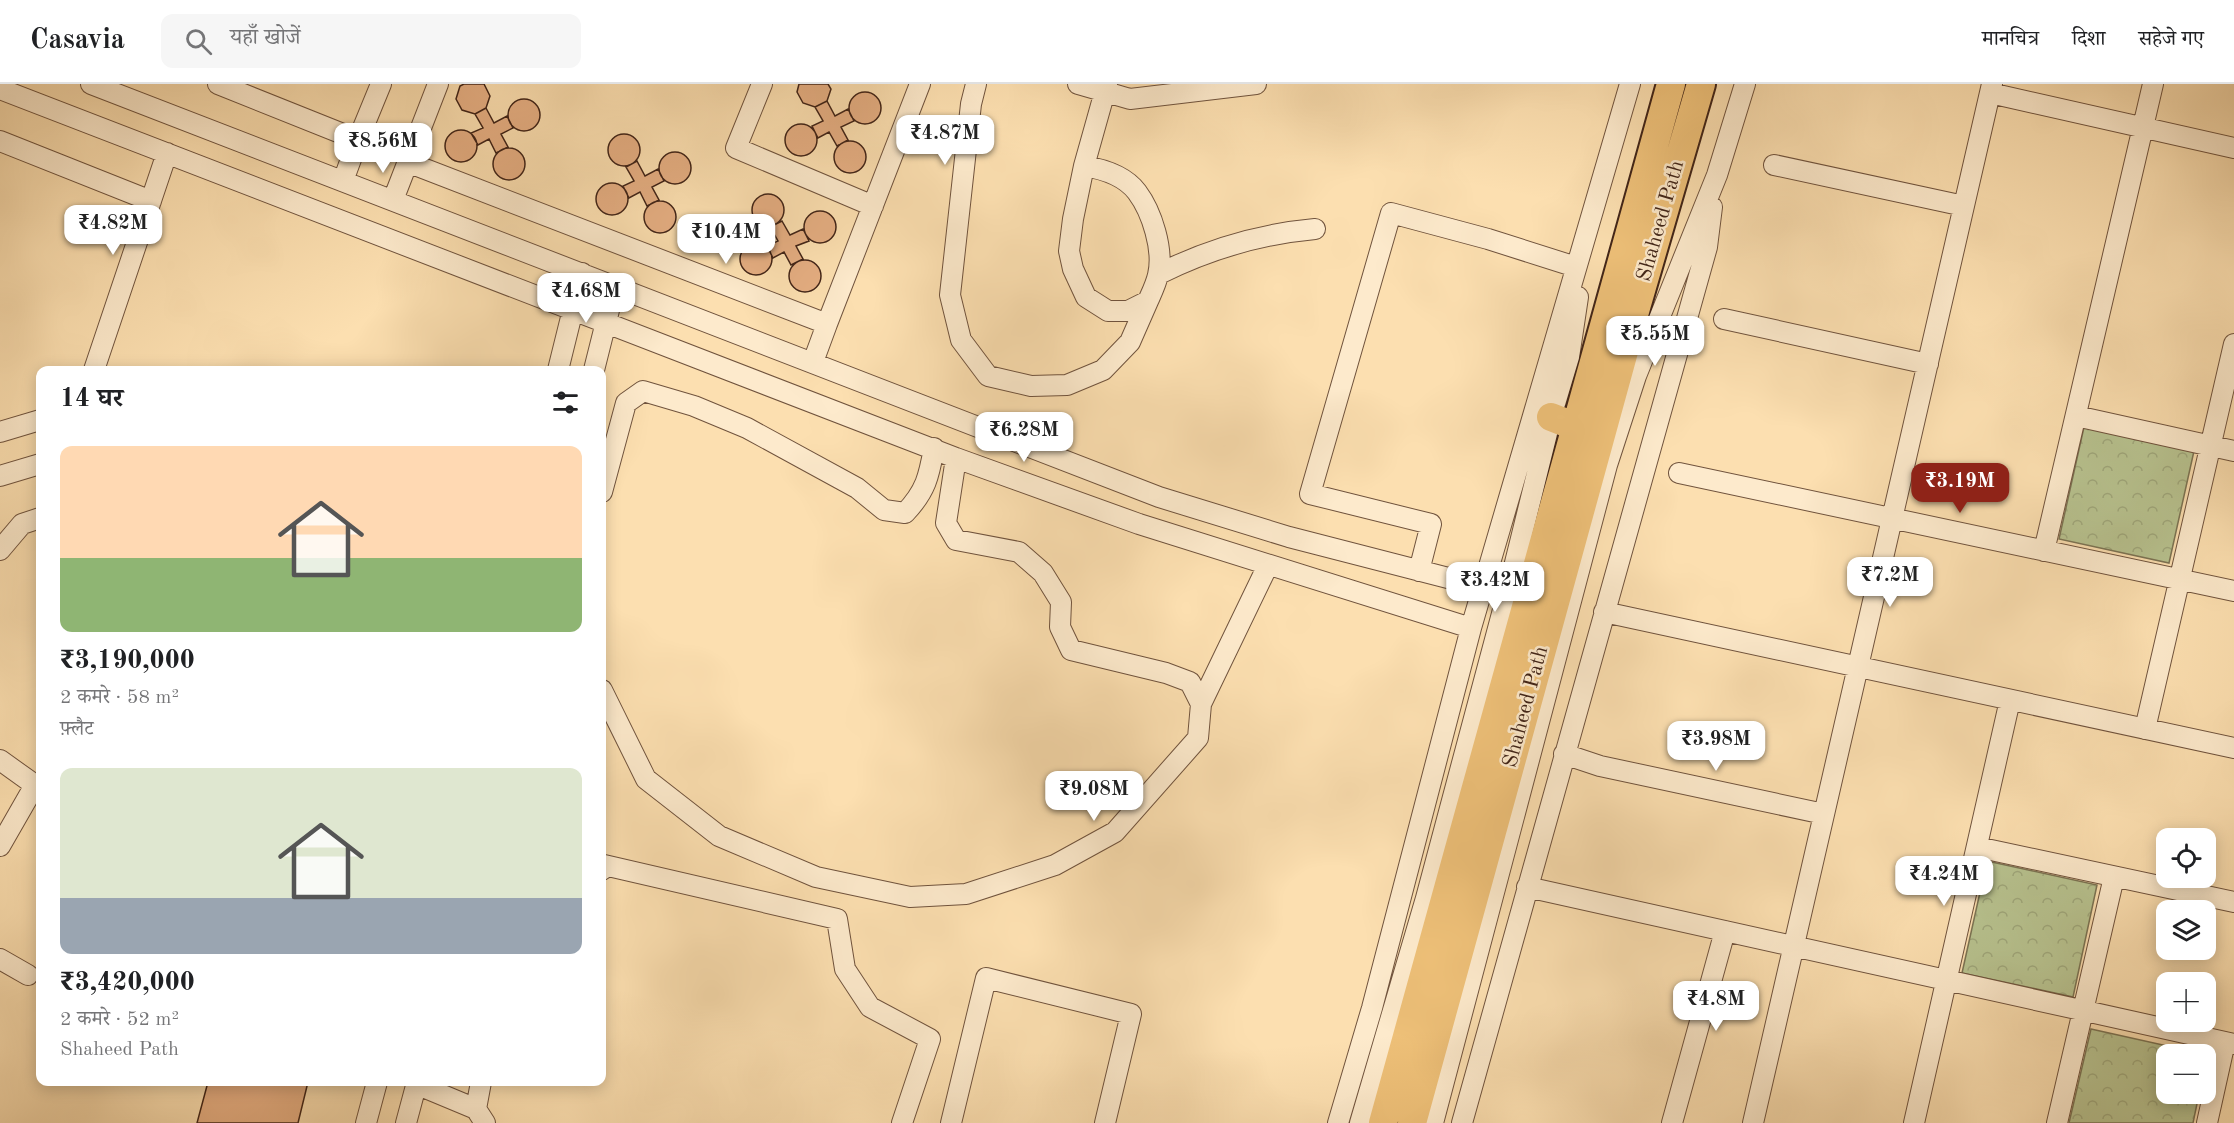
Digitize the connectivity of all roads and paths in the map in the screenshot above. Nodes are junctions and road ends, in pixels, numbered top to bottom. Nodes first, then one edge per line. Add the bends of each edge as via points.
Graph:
1 (91, 84) edge
2 (218, 84) edge
3 (381, 84) edge
4 (438, 84) edge
5 (762, 84) edge
6 (976, 84) edge
7 (1078, 84) edge
8 (1256, 84) edge
9 (1630, 84) edge
10 (1671, 84) edge
11 (1701, 84) edge
12 (1745, 84) edge
13 (2153, 84) edge
14 (912, 86) edge
15 (1106, 88) edge
16 (0, 89) edge
17 (1991, 89) edge
18 (2143, 128) junction
19 (358, 140) junction
20 (0, 141) edge
21 (2234, 148) edge
22 (167, 153) junction
23 (407, 162) junction
24 (1774, 165) dead end
25 (1084, 166) junction
26 (1717, 175) junction
27 (343, 181) junction
28 (393, 200) junction
29 (151, 201) junction
30 (873, 206) junction
31 (1964, 206) junction
32 (1588, 226) junction
33 (1315, 229) dead end
34 (1576, 267) junction
35 (582, 273) junction
36 (1159, 274) junction
37 (615, 286) junction
38 (1148, 301) junction
39 (573, 310) junction
40 (1724, 319) dead end
41 (606, 322) junction
42 (827, 324) junction
43 (2234, 344) edge
44 (813, 362) junction
45 (1928, 364) junction
46 (95, 366) edge
47 (559, 366) edge
48 (595, 366) edge
49 (1633, 386) junction
50 (1665, 394) junction
51 (2076, 416) junction
52 (36, 421) edge
53 (1563, 422) junction
54 (0, 432) edge
55 (2210, 446) junction
56 (934, 448) junction
57 (2234, 451) edge
58 (956, 458) junction
59 (36, 465) edge
60 (1679, 472) dead end
61 (0, 476) edge
62 (606, 477) edge
63 (1892, 518) junction
64 (36, 519) edge
65 (1578, 546) junction
66 (0, 550) edge
67 (2044, 551) junction
68 (1268, 565) junction
69 (1419, 571) junction
70 (2179, 580) junction
71 (1483, 587) junction
72 (2234, 591) edge
73 (1604, 612) junction
74 (1471, 628) junction
75 (1857, 667) junction
76 (606, 698) edge
77 (2010, 700) junction
78 (1201, 704) junction
79 (2145, 729) junction
80 (2234, 748) edge
81 (1564, 754) junction
82 (0, 760) edge
83 (36, 786) edge
84 (36, 790) edge
85 (1824, 814) junction
86 (0, 846) edge
87 (1977, 847) junction
88 (606, 865) edge
89 (2114, 877) junction
90 (1527, 887) junction
91 (2234, 902) edge
92 (1725, 931) junction
93 (1793, 946) junction
94 (0, 959) edge
95 (28, 975) dead end
96 (1946, 980) junction
97 (2083, 1010) junction
98 (2229, 1043) edge
99 (376, 1086) edge
100 (415, 1086) edge
101 (422, 1086) edge
102 (481, 1086) edge
103 (480, 1116) edge
104 (366, 1123) edge
105 (406, 1123) edge
106 (902, 1123) edge
107 (951, 1123) edge
108 (1105, 1123) edge
109 (1338, 1123) edge
110 (1360, 1123) edge
111 (1383, 1123) edge
112 (1412, 1123) edge
113 (1433, 1123) edge
114 (1462, 1123) edge
115 (1671, 1123) edge
116 (1753, 1123) edge
117 (1914, 1123) edge
118 (2057, 1123) edge
119 (2207, 1123) edge

1 - 27 street
2 - 19 street
3 - 19 street
4 - 23 street
5 - 30 street via 736,148
6 - 38 street via 950,296 961,340 988,376 1031,386 1067,385 1103,369 1130,342
7 - 15 street
8 - 15 street via 1130,99
9 - 32 street
10 - 53 highway, Shaheed Path
11 - 65 highway, Shaheed Path via 1637,304
12 - 26 street
13 - 18 street
14 - 30 street
15 - 25 street
16 - 22 street
17 - 18 street
17 - 31 street
18 - 21 street
18 - 51 street
19 - 27 street
20 - 29 street
22 - 29 street
22 - 39 street
23 - 28 street
23 - 42 street
24 - 31 street
25 - 36 street via 1119,177 1137,191 1159,240
25 - 38 street via 1069,251 1086,297 1108,311 1128,311
26 - 49 street
26 - 50 street via 1707,247
27 - 28 street
28 - 35 street
29 - 46 street
30 - 42 street
31 - 45 street
32 - 34 street
32 - 53 street
33 - 36 street via 1281,232 1229,246
34 - 69 street via 1391,213 1310,494 1431,524
34 - 71 street
35 - 37 street
35 - 39 street
36 - 38 street
37 - 41 street
37 - 44 street
39 - 41 street
39 - 47 street
40 - 45 street
41 - 48 street
41 - 56 street
42 - 44 street
43 - 55 street
44 - 69 street via 1159,497
45 - 63 street
49 - 50 street via 1648,385
49 - 65 street
50 - 73 street
51 - 55 street
51 - 67 street
52 - 54 street
53 - 110 street via 1522,536 1426,898
53 - 111 highway, Shaheed Path
55 - 57 street
55 - 70 street
56 - 58 street
56 - 62 street via 928,480 918,499 905,513 894,513 884,510 857,488 747,428 643,391 626,402
58 - 68 street via 1139,524
58 - 78 street via 946,523 956,540 1019,552 1043,573 1061,602 1060,627 1071,650 1190,682
59 - 61 street
60 - 63 street
63 - 67 street
63 - 75 street
64 - 66 street via 22,524
65 - 112 highway, Shaheed Path
65 - 113 street
67 - 70 street
68 - 74 street
68 - 78 street
69 - 71 street
70 - 72 street
70 - 79 street
71 - 74 street
73 - 75 street
73 - 81 street
74 - 109 street
75 - 77 street
75 - 85 street
76 - 78 street via 646,779 719,837 816,877 910,897 966,894 1055,866 1115,832 1198,738
77 - 79 street
77 - 87 street
79 - 80 street
81 - 85 street via 1600,766
81 - 90 street
82 - 83 street
84 - 86 street
85 - 93 street
87 - 89 street
87 - 96 street
88 - 106 street via 837,919 845,969 870,1007 930,1040
89 - 91 street
89 - 97 street
90 - 92 street
90 - 114 street
92 - 93 street
92 - 115 street
93 - 96 street
93 - 116 street
94 - 95 street
96 - 97 street
96 - 117 street
97 - 98 street
97 - 118 street
98 - 119 street
99 - 104 street
100 - 105 street
101 - 103 street
102 - 103 street
107 - 108 street via 986,978 1131,1014

